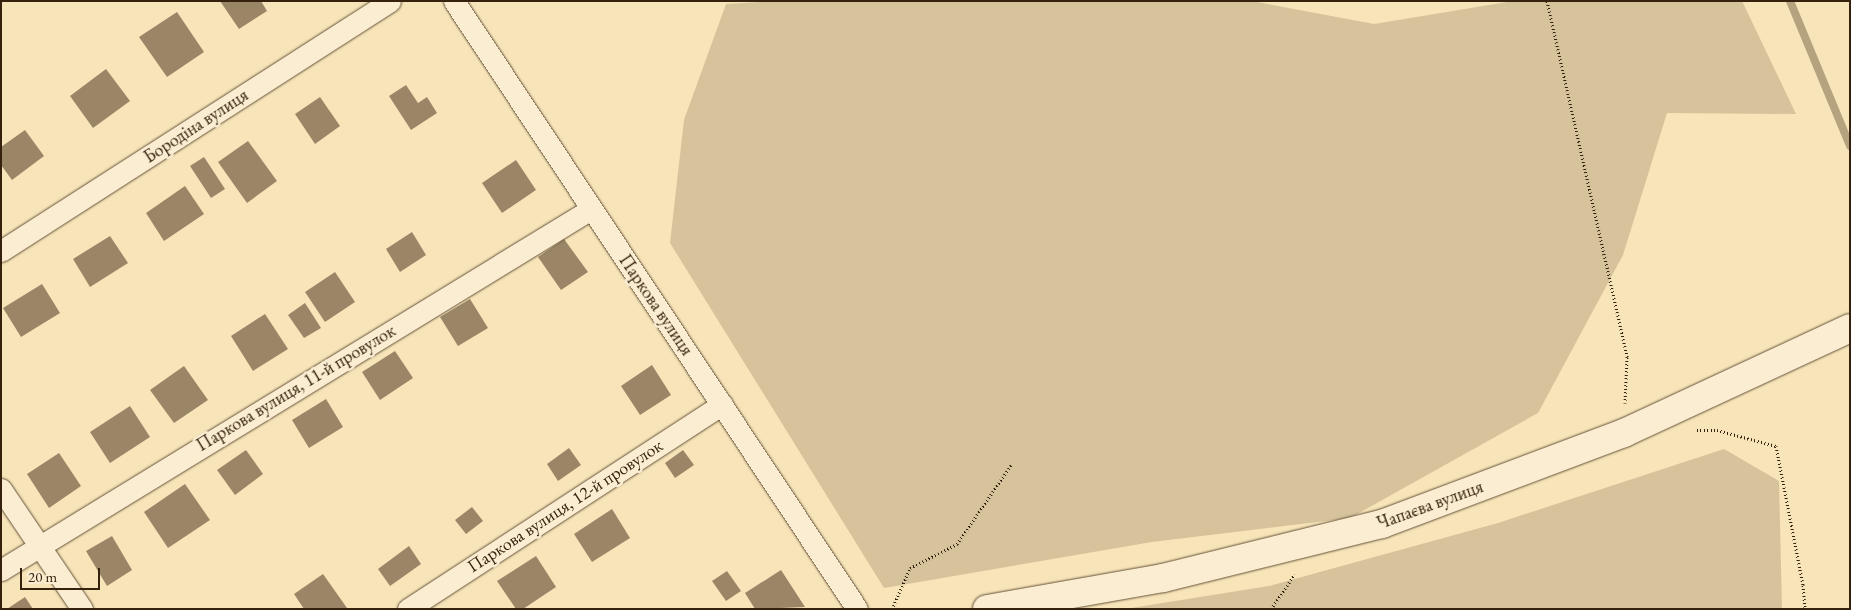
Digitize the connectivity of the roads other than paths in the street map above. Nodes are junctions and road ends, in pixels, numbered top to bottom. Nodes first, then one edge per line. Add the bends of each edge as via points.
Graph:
1 (390, 1) edge
2 (454, 1) edge
3 (591, 209) junction
4 (1, 251) edge
5 (1850, 328) edge
6 (722, 404) junction
7 (1, 489) edge
8 (40, 544) junction
9 (1, 570) edge
10 (82, 609) edge
11 (408, 609) edge
12 (857, 609) edge
13 (987, 609) edge

1 - 4 street, Бородіна вулиця
2 - 3 street, Паркова вулиця
3 - 6 street, Паркова вулиця
3 - 8 street, Паркова вулиця, 11-й провулок
5 - 13 street, Чапаєва вулиця via 1624,433 1382,524 1163,578
6 - 11 street, Паркова вулиця, 12-й провулок
6 - 12 street, Паркова вулиця
7 - 8 street
8 - 9 street, Паркова вулиця, 11-й провулок
8 - 10 street

